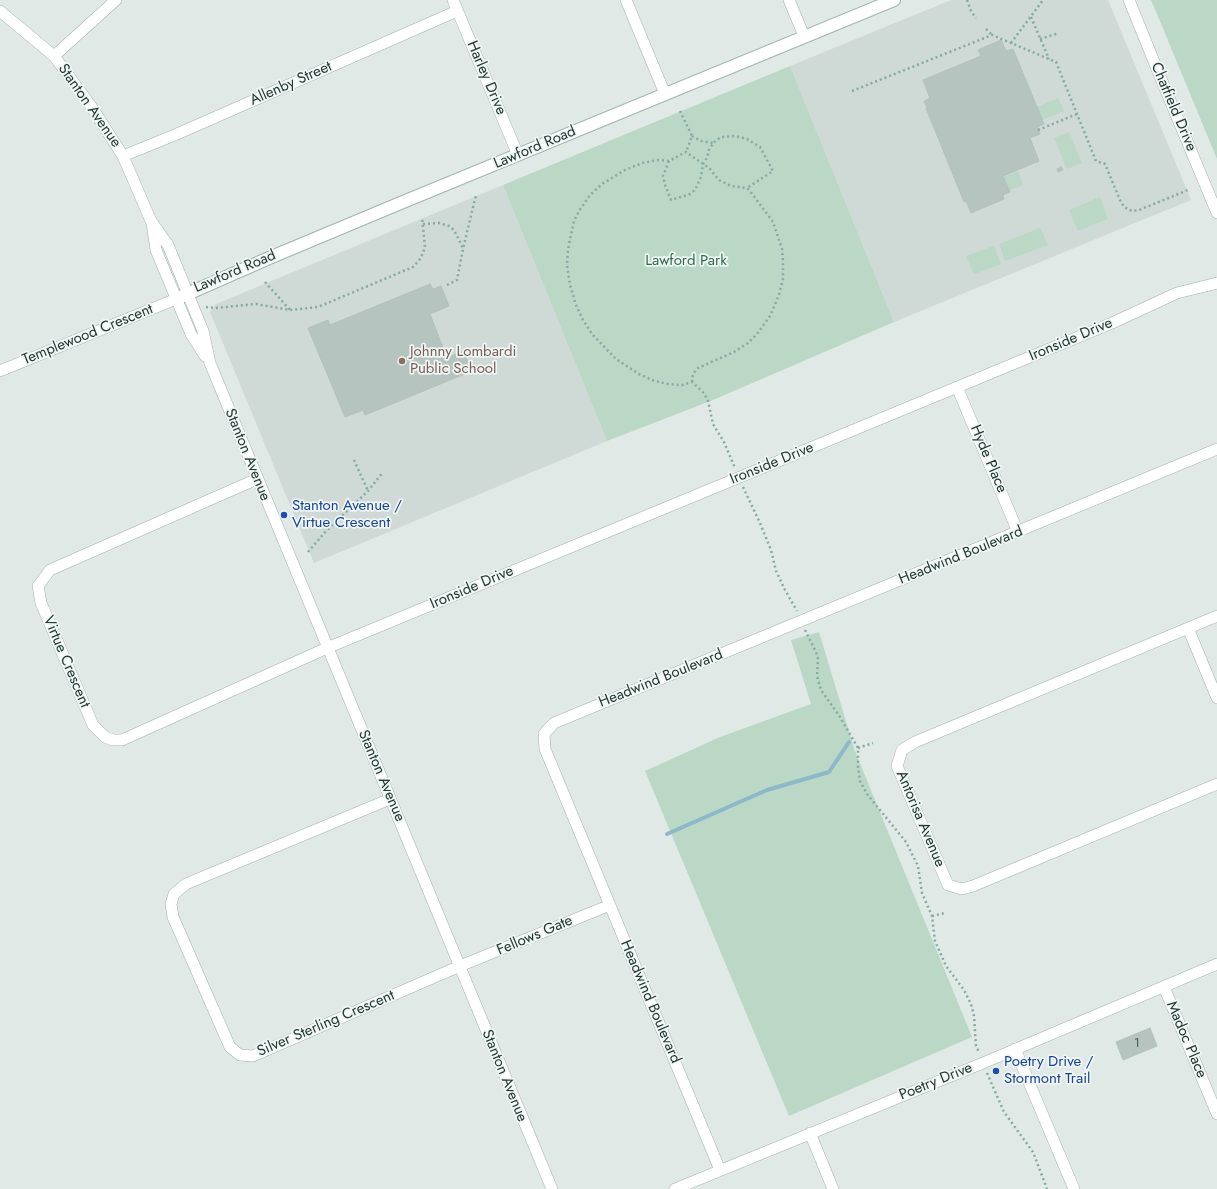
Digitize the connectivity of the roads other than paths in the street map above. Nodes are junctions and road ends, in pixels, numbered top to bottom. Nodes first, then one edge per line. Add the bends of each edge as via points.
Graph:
1 (116, 0) edge
2 (453, 0) edge
3 (626, 0) edge
4 (789, 0) edge
5 (894, 0) edge
6 (1129, 0) edge
7 (0, 11) edge
8 (457, 11) junction
9 (804, 36) junction
10 (54, 56) junction
11 (665, 94) junction
12 (518, 155) junction
13 (123, 156) junction
14 (1217, 214) edge
15 (151, 221) junction
16 (1217, 283) edge
17 (188, 293) junction
18 (176, 299) junction
19 (210, 363) junction
20 (0, 371) edge
21 (957, 387) junction
22 (1217, 449) edge
23 (257, 479) junction
24 (1018, 532) junction
25 (1217, 616) edge
26 (1188, 628) junction
27 (327, 648) junction
28 (1217, 698) edge
29 (1217, 784) edge
30 (390, 799) junction
31 (610, 905) junction
32 (1217, 964) edge
33 (460, 966) junction
34 (1164, 987) junction
35 (1015, 1050) junction
36 (1217, 1114) edge
37 (810, 1133) junction
38 (720, 1170) junction
39 (552, 1189) edge
40 (675, 1189) edge
41 (833, 1189) edge
42 (1074, 1189) edge

1 - 10 street
2 - 8 street, Harley Drive
3 - 11 street
4 - 9 street
5 - 9 street, Lawford Road
6 - 14 street, Chatfield Drive
7 - 10 street, Stanton Avenue
8 - 12 street, Harley Drive
8 - 13 street, Allenby Street
9 - 11 street, Lawford Road
10 - 13 street, Stanton Avenue via 91,106
11 - 12 street, Lawford Road
12 - 17 street, Lawford Road
13 - 15 street, Stanton Avenue
15 - 17 street, Stanton Avenue via 168,246
15 - 18 street, Stanton Avenue via 156,250
16 - 21 street, Ironside Drive via 1177,293 1112,323
17 - 18 street, Lawford Road
17 - 19 street, Stanton Avenue via 203,331
18 - 19 street, Stanton Avenue via 191,334
18 - 20 street, Templewood Crescent
19 - 23 street, Stanton Avenue
21 - 24 street, Hyde Place
21 - 27 street, Ironside Drive
22 - 24 street, Headwind Boulevard
23 - 27 street, Stanton Avenue
23 - 27 street, Virtue Crescent via 50,570 38,586 41,603 93,725 113,740 122,740
24 - 31 street, Headwind Boulevard via 554,723 544,734 546,749
25 - 26 street, Antorisa Avenue
26 - 28 street
26 - 29 street, Antorisa Avenue via 915,742 902,750 897,766 948,885 962,889
27 - 30 street, Stanton Avenue
30 - 33 street, Stanton Avenue
30 - 33 street, Silver Sterling Crescent via 186,884 174,894 173,917 230,1047 240,1055 253,1056
31 - 33 street, Fellows Gate
31 - 38 street, Headwind Boulevard
32 - 34 street, Poetry Drive
33 - 39 street, Stanton Avenue
34 - 35 street, Poetry Drive
34 - 36 street, Madoc Place
35 - 37 street, Poetry Drive
35 - 42 street
37 - 38 street, Poetry Drive
37 - 41 street
38 - 40 street, Poetry Drive

